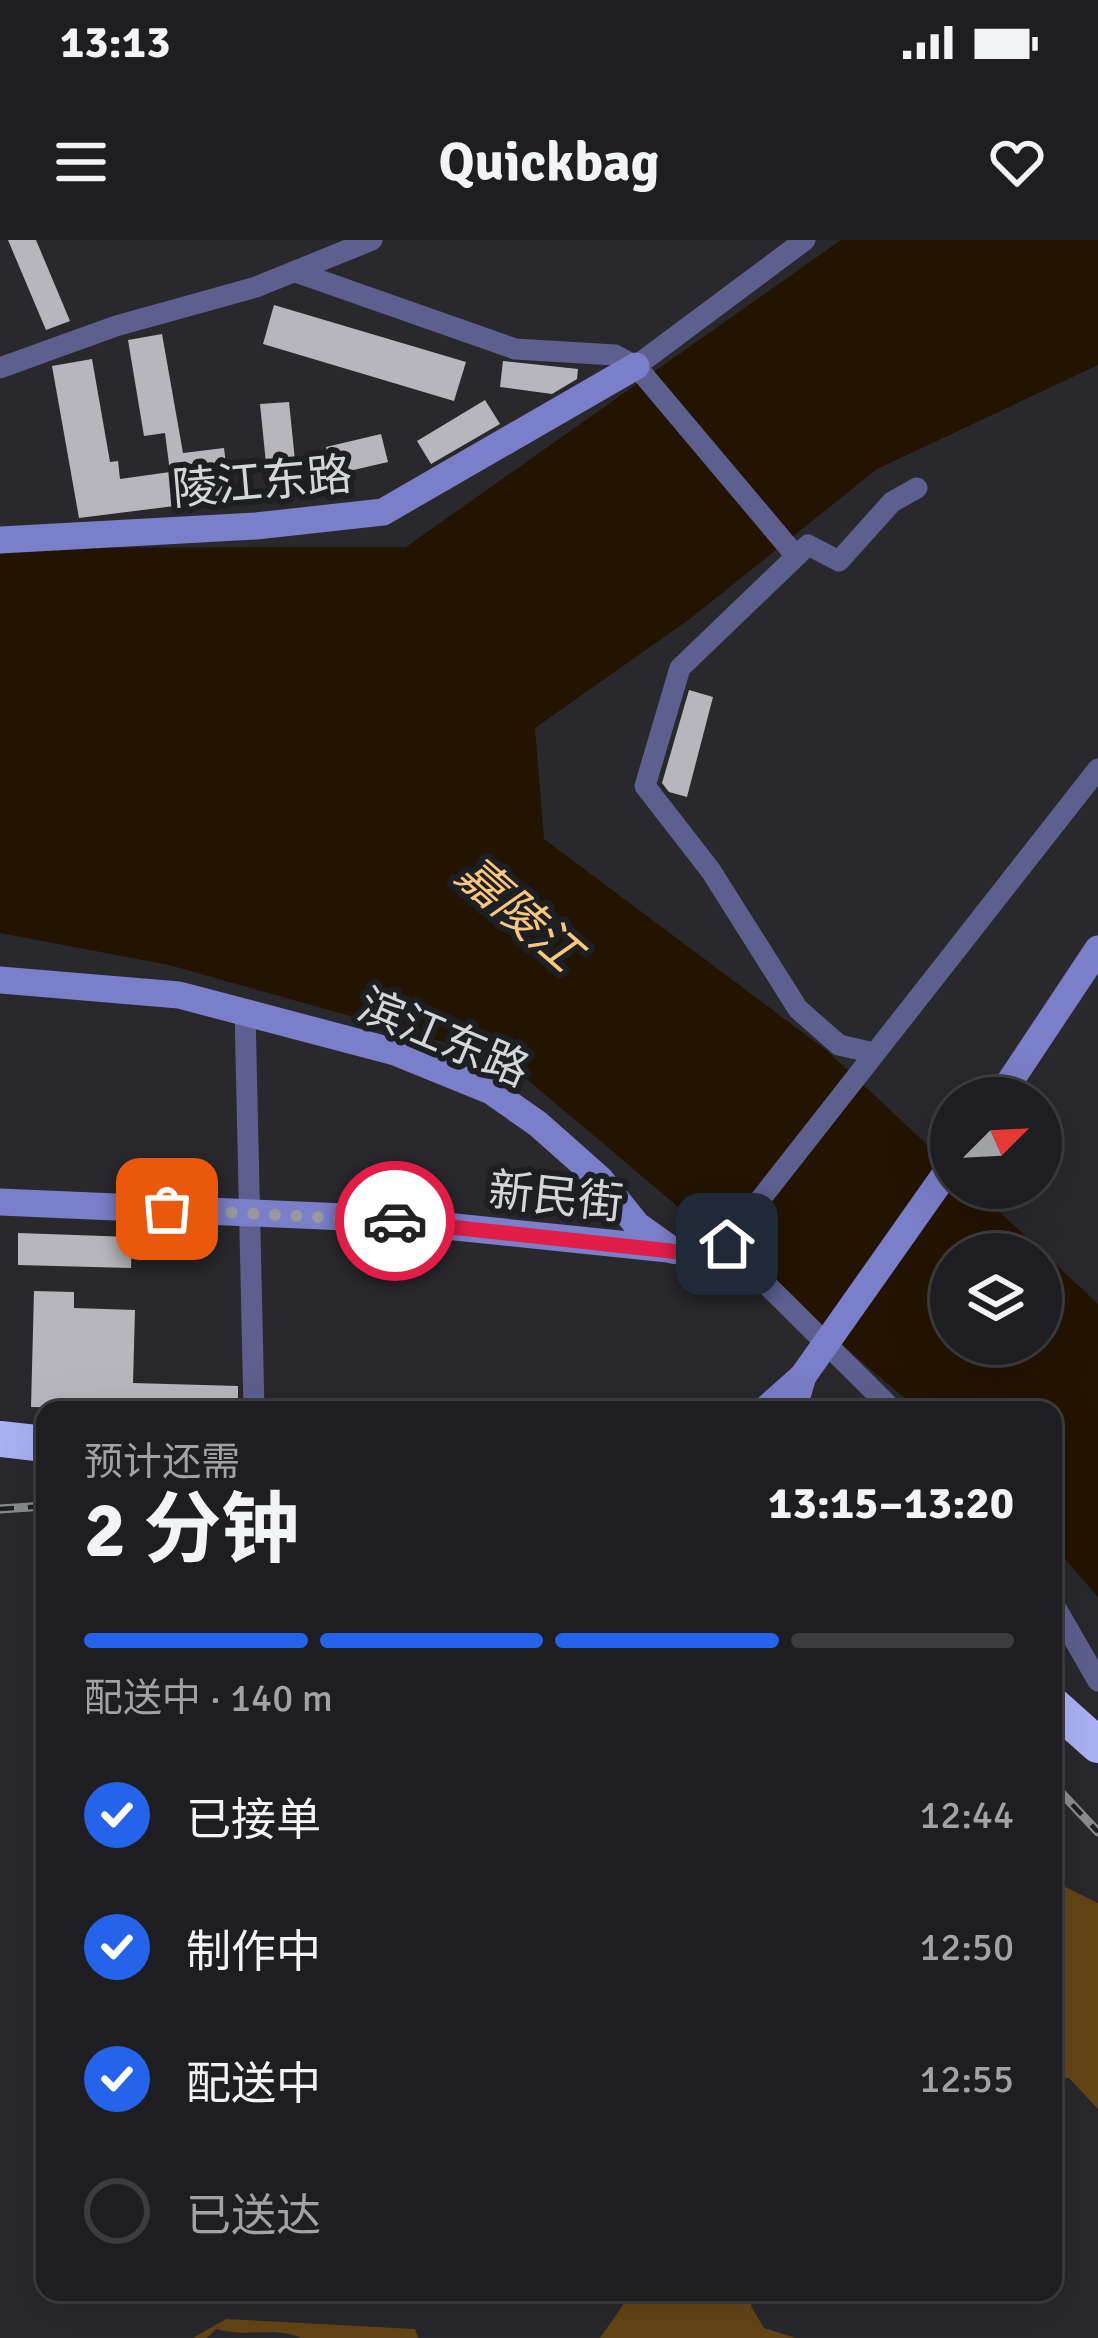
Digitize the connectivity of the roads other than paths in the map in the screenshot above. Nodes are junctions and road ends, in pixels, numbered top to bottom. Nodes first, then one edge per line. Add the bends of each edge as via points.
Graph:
1 (372, 240) edge
2 (805, 240) edge
3 (296, 272) junction
4 (636, 366) junction
5 (0, 368) edge
6 (917, 488) dead end
7 (0, 540) edge
8 (796, 556) junction
9 (1098, 769) edge
10 (1094, 967) edge
11 (0, 980) edge
12 (245, 1011) junction
13 (870, 1058) junction
14 (1013, 1077) edge
15 (930, 1196) edge
16 (0, 1202) edge
17 (250, 1212) junction
18 (672, 1250) junction
19 (722, 1250) junction
20 (803, 1376) junction
21 (254, 1401) edge
22 (775, 1401) edge
23 (796, 1401) edge
24 (884, 1401) edge
25 (0, 1439) edge
26 (36, 1443) edge
27 (1062, 1619) edge
28 (1098, 1681) edge
29 (1062, 1714) edge
30 (1098, 1745) edge

1 - 3 street
2 - 4 street
3 - 4 street via 514,349 615,355
3 - 5 street
4 - 7 street, 陵江东路 via 383,512
4 - 8 street
6 - 8 street via 892,502 839,561 808,545
8 - 13 street via 680,668 645,786 711,871 798,1009 839,1045
9 - 13 street
10 - 14 street
11 - 12 street, 滨江东路 via 179,995
12 - 17 street
12 - 18 street, 滨江东路 via 395,1052 491,1091 538,1124
13 - 19 street
15 - 20 street, bridge
16 - 17 street, 新民街
17 - 18 street, 新民街
17 - 21 street
18 - 19 street
19 - 24 street
20 - 22 street
20 - 23 street
25 - 26 highway
27 - 28 street
29 - 30 highway

